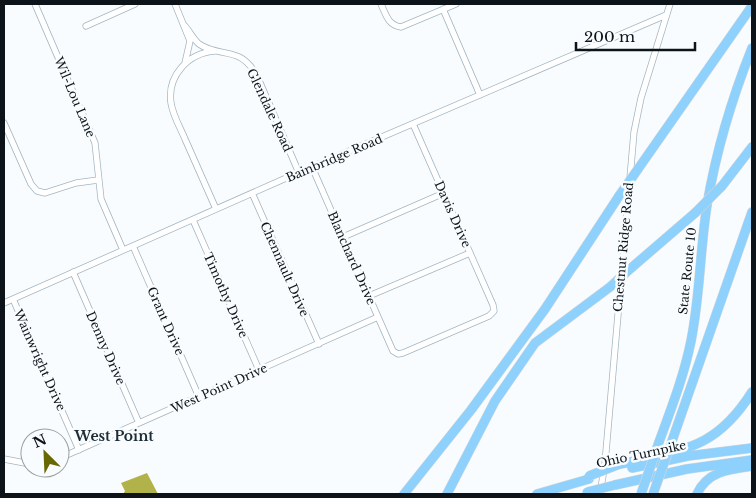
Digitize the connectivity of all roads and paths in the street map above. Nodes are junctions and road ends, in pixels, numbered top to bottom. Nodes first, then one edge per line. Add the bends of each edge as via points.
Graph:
1 (35, 4) edge
2 (135, 4) edge
3 (176, 4) edge
4 (381, 4) edge
5 (456, 4) edge
6 (670, 4) edge
7 (127, 5) edge
8 (752, 6) edge
9 (443, 9) junction
10 (666, 15) junction
11 (184, 25) junction
12 (86, 26) dead end
13 (752, 48) edge
14 (217, 51) junction
15 (185, 63) junction
16 (480, 95) junction
17 (4, 123) edge
18 (413, 124) junction
19 (752, 147) edge
20 (312, 167) junction
21 (299, 173) junction
22 (98, 180) junction
23 (252, 193) junction
24 (444, 193) junction
25 (216, 209) junction
26 (752, 212) edge
27 (192, 220) junction
28 (343, 236) junction
29 (133, 246) junction
30 (123, 250) junction
31 (470, 253) junction
32 (73, 272) junction
33 (369, 296) junction
34 (13, 299) junction
35 (4, 303) edge
36 (378, 318) junction
37 (318, 344) junction
38 (392, 349) joint
39 (259, 370) junction
40 (752, 392) edge
41 (199, 397) junction
42 (139, 423) junction
43 (752, 448) edge
44 (80, 450) junction
45 (70, 454) edge
46 (4, 459) edge
47 (752, 460) edge
48 (20, 462) edge
49 (752, 466) edge
50 (617, 468) junction
51 (583, 493) edge
52 (404, 494) edge
53 (447, 494) edge
54 (537, 494) edge
55 (600, 494) edge
56 (640, 494) edge
57 (653, 494) edge
58 (697, 494) edge

1 - 22 street, Wil-Lou Lane via 92,134 98,155
2 - 7 street
3 - 11 street
4 - 9 street via 390,22 399,27
5 - 9 street
6 - 10 street, Chestnut Ridge Road
7 - 12 street
8 - 52 highway, bridge via 638,168 541,315
9 - 16 street
10 - 16 street, Bainbridge Road
10 - 55 street, Chestnut Ridge Road via 634,132
11 - 14 street, Glendale Road via 199,43
11 - 15 street via 190,41
13 - 56 highway, State Route 10, bridge via 731,106 707,205 691,340
14 - 15 street via 198,55
14 - 21 street, Glendale Road via 240,57 254,71
15 - 25 street via 172,84 172,107
16 - 18 street, Bainbridge Road
17 - 22 street via 30,184 37,191 45,193
18 - 20 street, Bainbridge Road
18 - 24 street, Davis Drive
19 - 53 highway, bridge via 722,186 694,213 610,287 535,343 489,410
20 - 21 street, Bainbridge Road
20 - 28 street, Blanchard Drive
21 - 23 street, Bainbridge Road
22 - 30 street, Wil-Lou Lane via 103,205
23 - 25 street, Bainbridge Road
23 - 37 street, Chennault Drive
24 - 28 street
24 - 31 street, Davis Drive
25 - 27 street, Bainbridge Road
26 - 57 highway, bridge
27 - 29 street, Bainbridge Road
27 - 39 street, Timothy Drive
28 - 33 street, Blanchard Drive
29 - 30 street, Bainbridge Road
29 - 41 street, Grant Drive
30 - 32 street, Bainbridge Road
31 - 33 street
31 - 38 street, Davis Drive via 493,305 493,313 402,353
32 - 34 street, Bainbridge Road
32 - 42 street, Denny Drive
33 - 36 street, Blanchard Drive
34 - 35 street, Bainbridge Road
34 - 44 street, Wainwright Drive
36 - 37 street, West Point Drive
36 - 38 street, Blanchard Drive
37 - 39 street, West Point Drive
39 - 41 street, West Point Drive
40 - 50 highway via 729,423 707,440 684,450
41 - 42 street, West Point Drive
42 - 44 street, West Point Drive
43 - 50 highway, Ohio Turnpike
44 - 45 street, West Point Drive
46 - 48 street
47 - 51 highway, Ohio Turnpike, bridge via 680,470
49 - 58 highway via 714,475
50 - 54 highway, Ohio Turnpike

